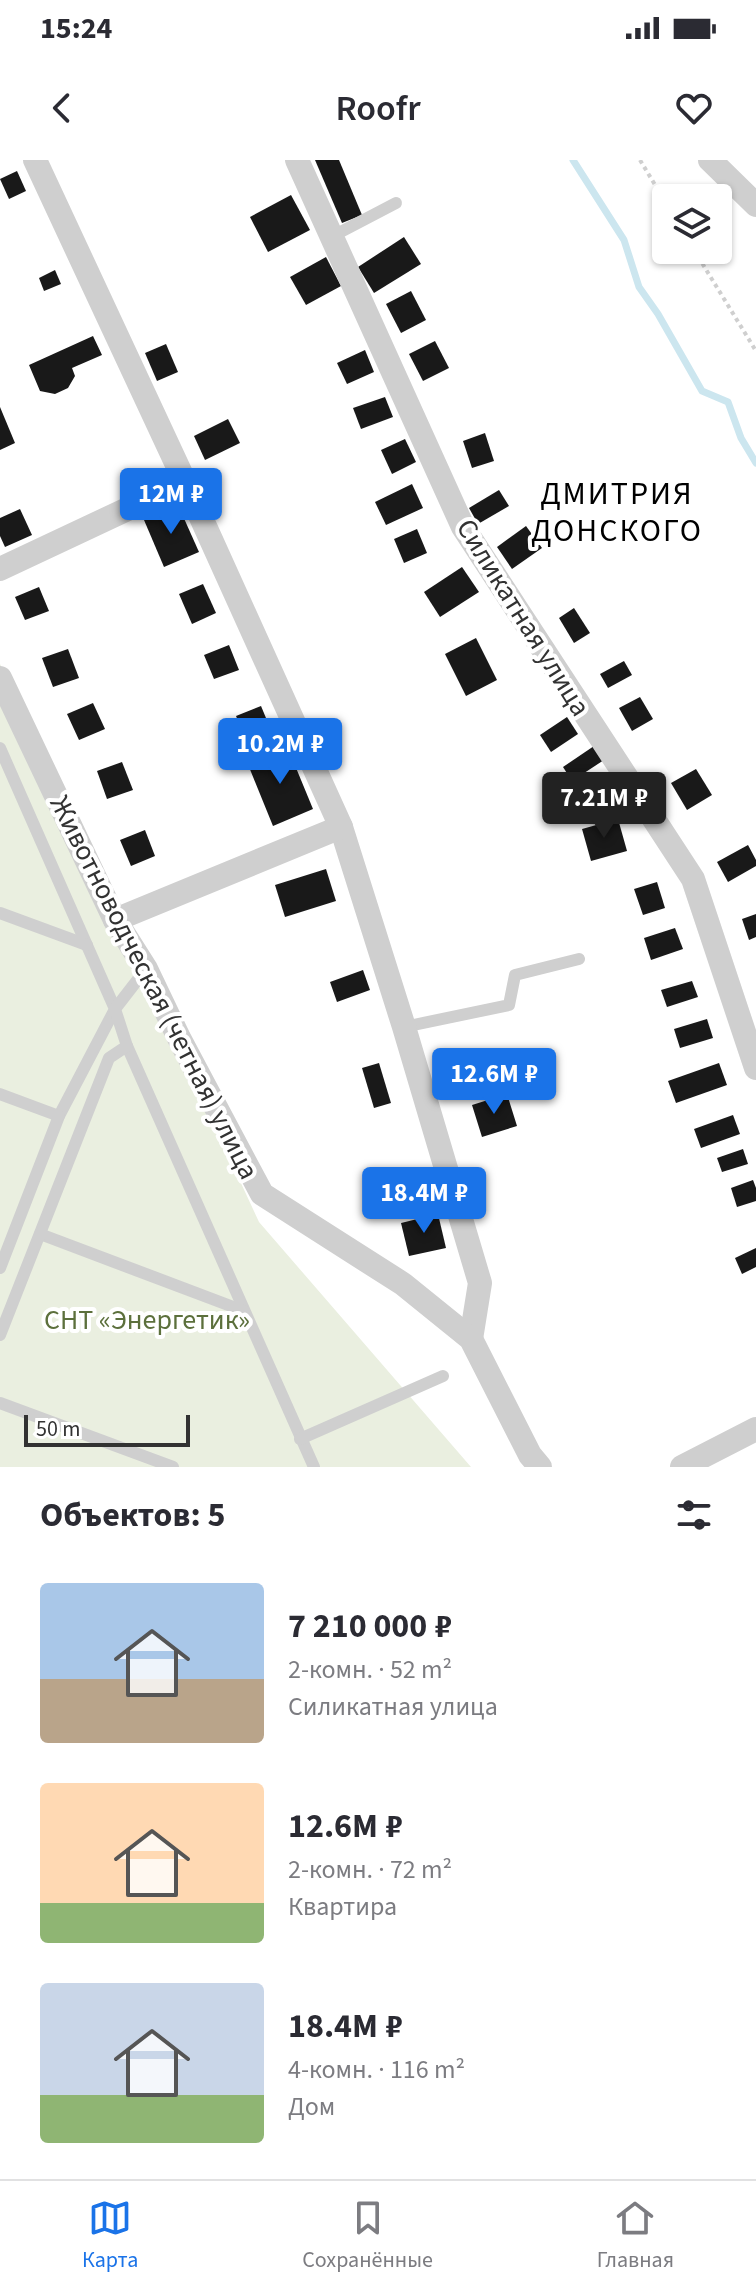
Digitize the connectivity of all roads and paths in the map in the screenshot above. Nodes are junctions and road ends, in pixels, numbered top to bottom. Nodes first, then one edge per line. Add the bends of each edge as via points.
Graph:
1 (35, 160) edge
2 (297, 160) edge
3 (640, 160) edge
4 (710, 160) edge
5 (655, 184) edge
6 (396, 203) dead end
7 (756, 205) edge
8 (331, 237) junction
9 (703, 264) edge
10 (756, 351) edge
11 (185, 482) junction
12 (0, 569) edge
13 (0, 678) edge
14 (0, 748) edge
15 (341, 827) junction
16 (0, 913) edge
17 (115, 920) junction
18 (87, 945) junction
19 (579, 959) dead end
20 (146, 969) junction
21 (115, 1009) junction
22 (404, 1027) junction
23 (127, 1046) junction
24 (756, 1068) edge
25 (0, 1094) edge
26 (59, 1116) junction
27 (40, 1234) junction
28 (0, 1268) edge
29 (244, 1311) junction
30 (0, 1335) edge
31 (471, 1339) junction
32 (443, 1376) dead end
33 (0, 1403) edge
34 (756, 1429) edge
35 (300, 1439) junction
36 (173, 1467) edge
37 (314, 1467) edge
38 (540, 1467) edge
39 (682, 1467) edge

1 - 11 street
2 - 8 street, Силикатная улица
3 - 5 path
4 - 7 street
6 - 8 lane
8 - 24 street, Силикатная улица via 463,527 693,879
9 - 10 path
11 - 12 street
11 - 15 street
13 - 17 street, Животноводческая (четная) улица
14 - 18 lane
15 - 17 street
15 - 22 street
16 - 18 lane
17 - 20 street, Животноводческая (четная) улица
18 - 21 lane
19 - 22 lane via 515,975 509,1005
20 - 21 lane
20 - 31 street, Животноводческая (четная) улица via 262,1194 403,1284
21 - 23 lane
21 - 26 lane
22 - 31 street via 480,1283
23 - 27 lane via 109,1058
23 - 29 lane
25 - 26 lane
26 - 28 lane
27 - 29 lane
27 - 30 lane
29 - 35 lane
31 - 38 street, Животноводческая (четная) улица
32 - 35 lane
33 - 36 lane
34 - 39 street
35 - 37 lane

